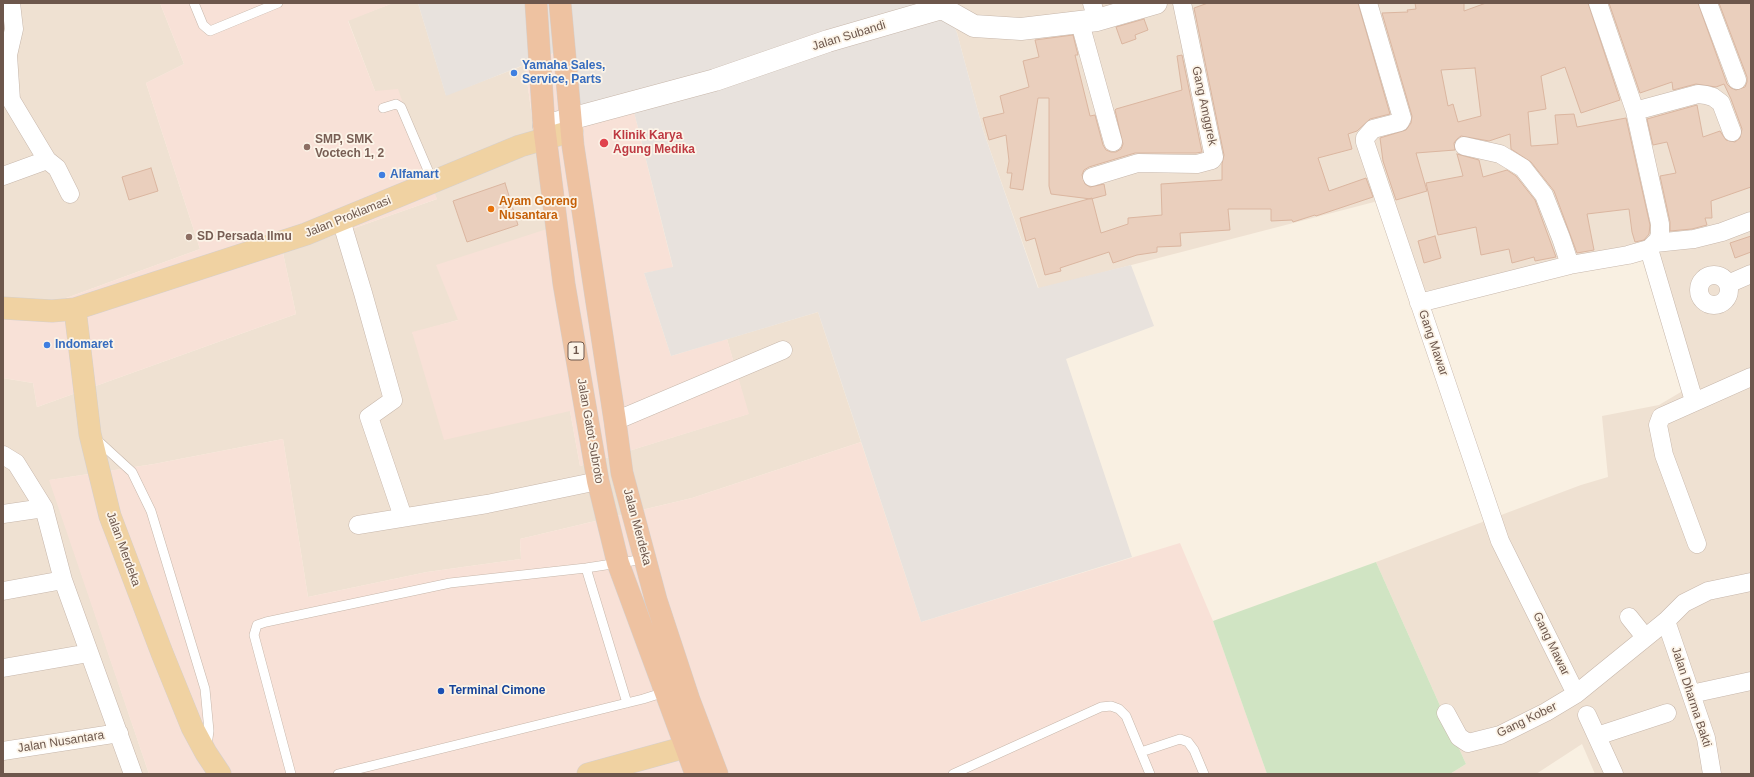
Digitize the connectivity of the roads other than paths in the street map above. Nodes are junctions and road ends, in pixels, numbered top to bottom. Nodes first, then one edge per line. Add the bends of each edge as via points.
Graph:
1 (11, 3) edge
2 (194, 3) edge
3 (278, 3) edge
4 (536, 3) edge
5 (560, 3) edge
6 (1156, 3) edge
7 (1182, 3) edge
8 (1368, 3) edge
9 (1598, 3) edge
10 (1708, 3) edge
11 (941, 5) edge
12 (1090, 15) edge
13 (1737, 80) dead end
14 (383, 108) dead end
15 (1635, 111) junction
16 (572, 125) junction
17 (545, 132) junction
18 (1732, 132) dead end
19 (1113, 142) dead end
20 (1464, 146) dead end
21 (47, 160) junction
22 (3, 176) edge
23 (1092, 177) dead end
24 (433, 182) junction
25 (70, 194) dead end
26 (341, 220) junction
27 (1751, 221) edge
28 (1652, 246) junction
29 (1570, 265) junction
30 (1751, 274) edge
31 (1728, 284) dead end
32 (1419, 303) junction
33 (3, 308) edge
34 (75, 309) junction
35 (783, 350) dead end
36 (1751, 378) edge
37 (1694, 401) junction
38 (616, 421) junction
39 (90, 434) junction
40 (3, 455) edge
41 (598, 481) junction
42 (44, 508) junction
43 (3, 514) edge
44 (403, 517) junction
45 (358, 525) dead end
46 (1697, 544) dead end
47 (645, 558) junction
48 (618, 563) junction
49 (586, 568) junction
50 (63, 580) junction
51 (1751, 582) edge
52 (3, 590) edge
53 (1629, 617) dead end
54 (1666, 621) junction
55 (1646, 637) junction
56 (89, 653) junction
57 (3, 668) edge
58 (1751, 680) edge
59 (665, 692) junction
60 (1576, 694) junction
61 (1691, 694) junction
62 (627, 703) junction
63 (1446, 713) dead end
64 (1667, 713) dead end
65 (1587, 715) dead end
66 (119, 733) junction
67 (1597, 736) junction
68 (694, 743) junction
69 (3, 751) edge
70 (1141, 752) junction
71 (206, 753) junction
72 (133, 774) edge
73 (220, 774) edge
74 (291, 774) edge
75 (338, 774) edge
76 (588, 774) edge
77 (696, 774) edge
78 (718, 774) edge
79 (953, 774) edge
80 (1150, 774) edge
81 (1204, 774) edge
82 (1614, 774) edge
83 (1712, 774) edge

1 - 21 street via 14,29 8,55 11,100
2 - 3 lane via 203,25 210,31
4 - 17 highway, Jalan Gatot Subroto / 1
5 - 16 highway, 1
6 - 12 street, Jalan Subandi
7 - 23 street, Gang Amggrek via 1214,158 1197,164 1138,163
8 - 32 street, Gang Mawar via 1402,118 1400,122 1373,130 1365,138 1365,142
9 - 15 street
10 - 13 street
11 - 12 street, Jalan Subandi via 974,26 1021,29
11 - 16 street, Jalan Subandi
12 - 19 street
14 - 24 lane via 396,104 401,107
15 - 18 street via 1698,94 1706,95 1721,103
15 - 28 street via 1660,224 1660,234
16 - 17 street, Jalan Subandi
16 - 38 highway, Jalan Merdeka / 1
17 - 24 main road, Jalan Proklamasi via 520,146
17 - 41 highway, Jalan Gatot Subroto / 1 via 564,284
20 - 29 street via 1500,154 1523,168 1544,195
21 - 22 street
21 - 25 street via 57,168
24 - 26 main road, Jalan Proklamasi
26 - 34 main road, Jalan Proklamasi via 306,234
26 - 44 street via 393,400 369,417
27 - 28 street via 1701,238
28 - 29 street via 1628,255
28 - 37 street
29 - 32 street
30 - 31 street
32 - 60 street, Gang Mawar via 1500,540
33 - 34 main road, Jalan Proklamasi via 52,311
34 - 39 main road, Jalan Merdeka
35 - 38 street
36 - 37 street
37 - 46 street via 1661,416 1658,425 1664,455
38 - 47 highway, Jalan Merdeka / 1 via 622,473
39 - 71 main road, Jalan Merdeka via 110,516 192,728
39 - 71 lane via 132,472 151,510 205,689 209,731
40 - 42 street via 16,463
41 - 44 street via 487,504
41 - 48 highway, Jalan Gatot Subroto / 1
42 - 43 street
42 - 50 street
44 - 45 street
47 - 48 lane
47 - 68 highway, Jalan Merdeka / 1
48 - 49 lane
48 - 59 highway, Jalan Gatot Subroto / 1
49 - 62 lane
49 - 74 lane via 450,583 257,625 254,635
50 - 52 street
50 - 56 street
51 - 54 street, Gang Kober via 1708,591 1684,603
53 - 55 street
54 - 55 street, Gang Kober
54 - 61 street, Jalan Dharma Bakti
55 - 60 street, Gang Kober
56 - 57 street
56 - 66 street
58 - 61 street
59 - 62 lane
59 - 68 highway, Jalan Gatot Subroto / 1
60 - 63 street, Gang Kober via 1500,735 1468,744 1459,738
61 - 83 street, Jalan Dharma Bakti via 1706,738
62 - 75 lane
64 - 67 street
65 - 67 street
66 - 69 street, Jalan Nusantara
66 - 72 street
67 - 82 street
68 - 76 main road
68 - 77 highway, Jalan Gatot Subroto / 1
68 - 78 highway, Jalan Merdeka / 1
70 - 79 lane via 1126,716 1111,706 1101,707
70 - 80 lane
70 - 81 lane via 1180,739 1188,742 1194,750
71 - 73 main road, Jalan Merdeka

